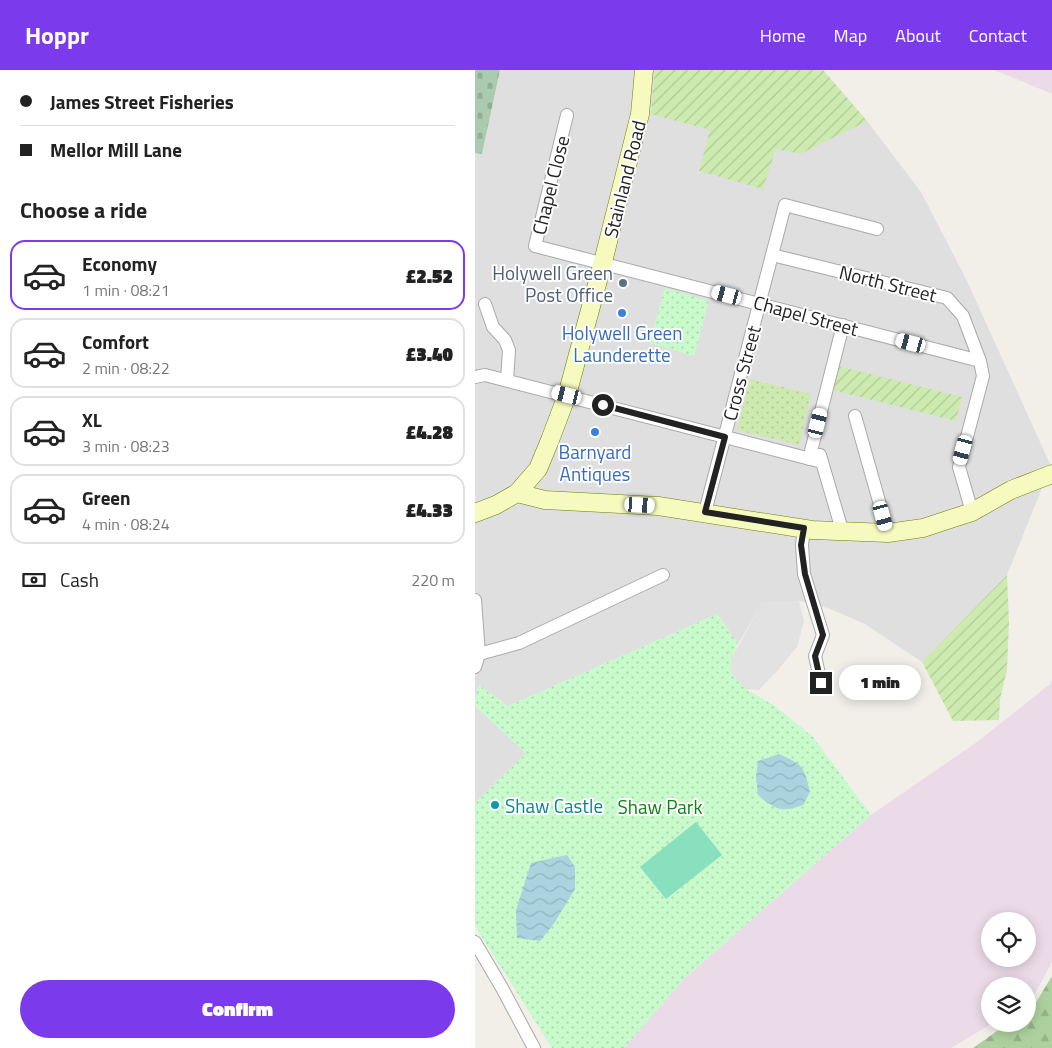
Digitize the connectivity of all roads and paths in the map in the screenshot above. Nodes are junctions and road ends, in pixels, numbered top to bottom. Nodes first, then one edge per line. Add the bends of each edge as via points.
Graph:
1 (645, 70) edge
2 (567, 115) dead end
3 (877, 229) dead end
4 (772, 255) junction
5 (603, 262) junction
6 (760, 303) junction
7 (485, 304) dead end
8 (843, 325) junction
9 (980, 361) junction
10 (480, 376) edge
11 (507, 380) junction
12 (567, 395) junction
13 (855, 416) dead end
14 (814, 436) junction
15 (725, 437) junction
16 (809, 459) junction
17 (822, 462) junction
18 (1052, 474) edge
19 (517, 493) junction
20 (705, 512) junction
21 (972, 512) junction
22 (475, 513) edge
23 (804, 528) junction
24 (842, 530) junction
25 (888, 533) junction
26 (663, 576) dead end
27 (475, 600) edge
28 (478, 646) edge
29 (475, 668) edge
30 (821, 683) dead end
31 (475, 942) edge
32 (534, 1048) edge

1 - 5 street, Stainland Road via 639,114
2 - 5 street, Chapel Close via 535,246
3 - 4 street, Cross Street via 785,205
4 - 6 street, Cross Street
4 - 9 street, North Street via 947,298 963,316
5 - 6 street, Chapel Street
5 - 12 street, Stainland Road
6 - 8 street, Chapel Street
6 - 15 street, Cross Street
7 - 11 street via 493,327 509,350
8 - 9 street, Chapel Street
8 - 14 street
9 - 21 street, North Street via 983,376 959,467
10 - 11 street
11 - 12 street
12 - 15 street
12 - 19 street, Stainland Road via 537,469
13 - 25 street
14 - 16 street
14 - 17 street
15 - 16 street
15 - 20 street, Cross Street
16 - 17 street
17 - 24 street
18 - 21 street via 1011,490
19 - 20 street via 545,500
19 - 22 street, Stainland Road
20 - 23 street
21 - 25 street via 923,528
23 - 24 street
23 - 30 street via 801,545 805,574 823,635 815,656
24 - 25 street
26 - 28 street via 519,643
27 - 28 street
28 - 29 street
31 - 32 street

